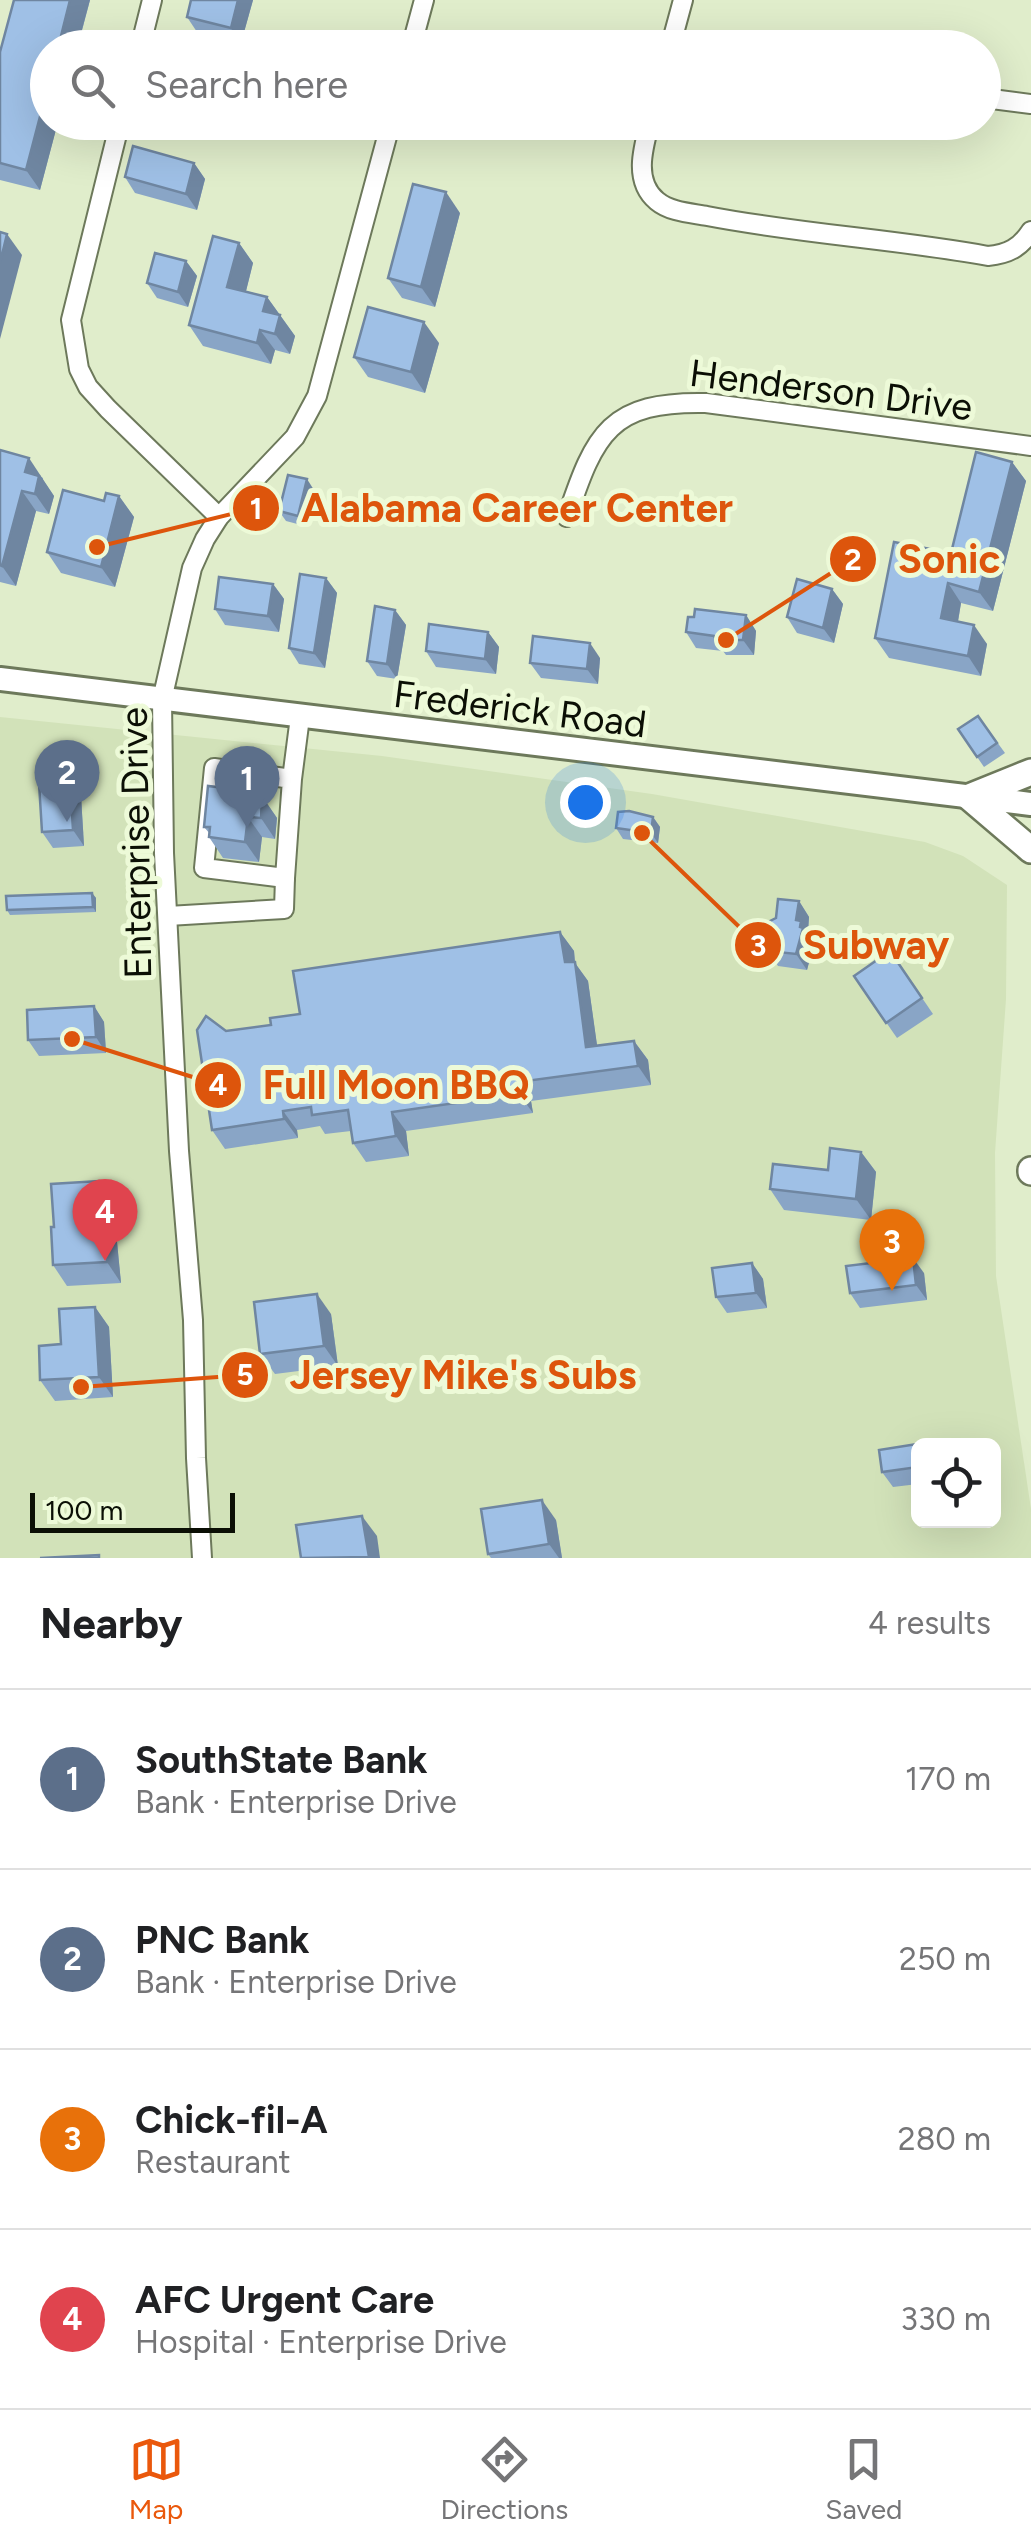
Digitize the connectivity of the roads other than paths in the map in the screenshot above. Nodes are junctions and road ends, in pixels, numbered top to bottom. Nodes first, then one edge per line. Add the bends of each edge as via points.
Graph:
1 (152, 0) edge
2 (424, 0) edge
3 (683, 0) edge
4 (144, 30) edge
5 (416, 30) edge
6 (675, 30) edge
7 (1001, 100) edge
8 (1031, 104) edge
9 (116, 140) edge
10 (386, 140) edge
11 (646, 140) edge
12 (1031, 230) edge
13 (1031, 446) edge
14 (219, 517) junction
15 (567, 517) dead end
16 (0, 679) edge
17 (162, 700) junction
18 (300, 717) junction
19 (1031, 772) edge
20 (292, 779) junction
21 (969, 797) junction
22 (1031, 804) edge
23 (1031, 850) edge
24 (285, 878) junction
25 (168, 916) junction
26 (202, 1558) edge

1 - 4 street
2 - 5 street
3 - 6 street
7 - 8 street
9 - 14 street via 71,320 80,369 108,409
10 - 14 street, Enterprise Drive via 318,396 295,437
11 - 12 street via 642,178 658,203 672,209 988,256 1019,247
13 - 15 street, Henderson Drive via 674,402 642,409 604,434 586,460
14 - 17 street, Enterprise Drive via 192,568
16 - 17 main road, Frederick Road
17 - 18 main road, Frederick Road
17 - 25 street, Enterprise Drive
18 - 20 street
18 - 21 main road, Frederick Road
19 - 21 highway
20 - 24 street
20 - 24 street via 214,768 204,868
21 - 22 main road, Frederick Road
21 - 23 highway
24 - 25 street via 284,909
25 - 26 street, Enterprise Drive

